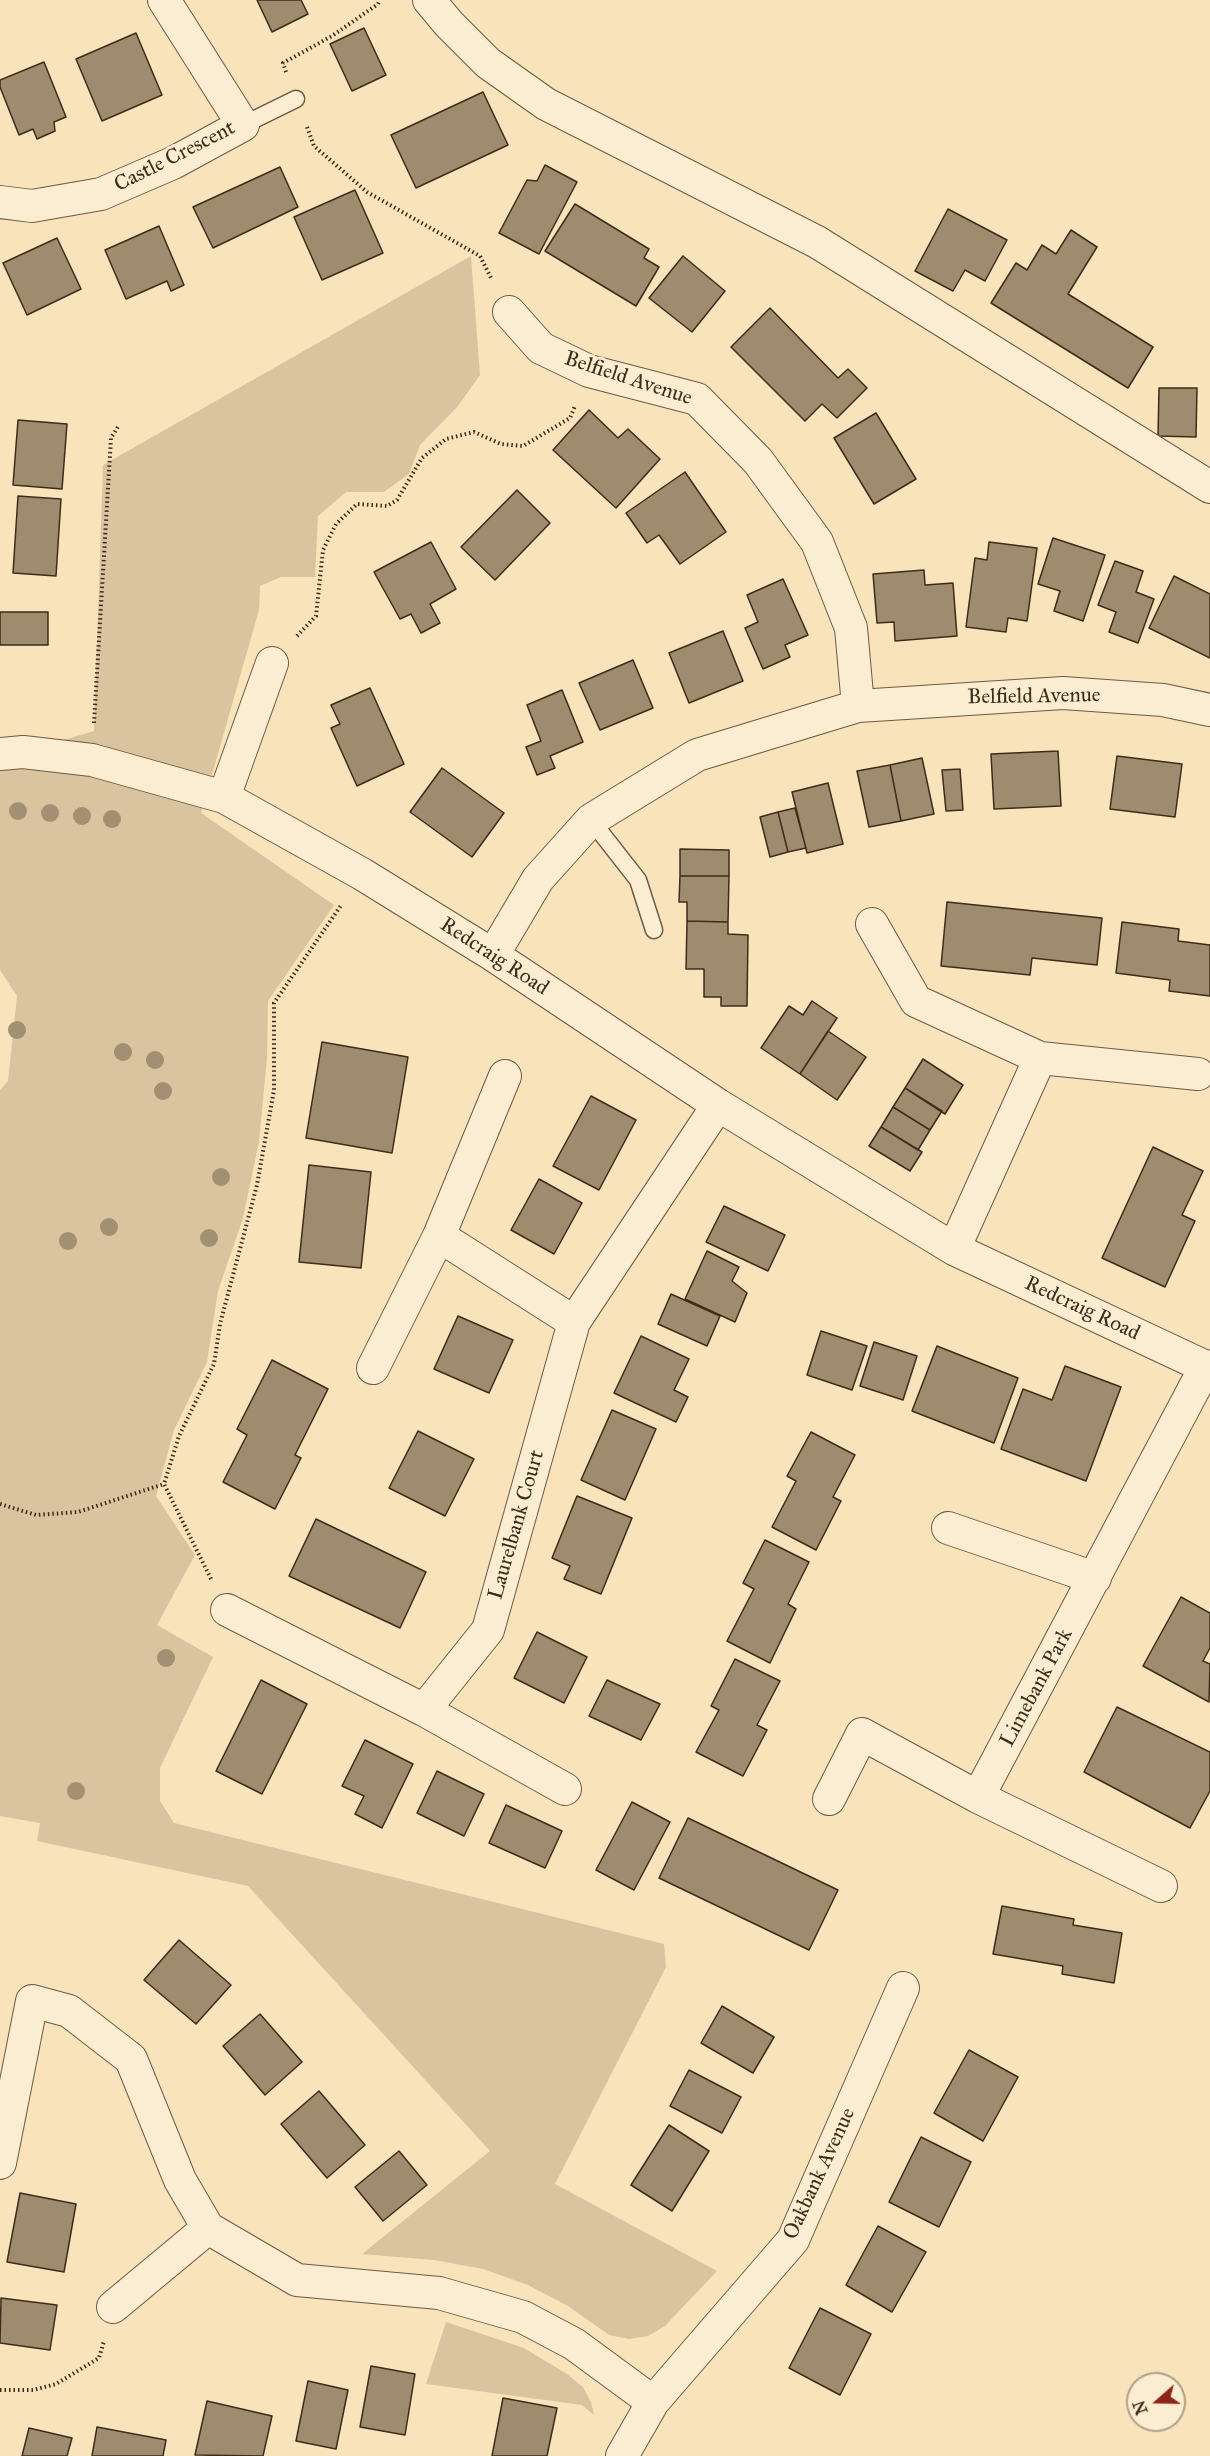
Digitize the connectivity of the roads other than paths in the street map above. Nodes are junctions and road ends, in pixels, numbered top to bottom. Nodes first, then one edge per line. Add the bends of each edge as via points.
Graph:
1 (164, 0) edge
2 (429, 0) edge
3 (296, 99) road end
4 (243, 125) junction
5 (0, 202) edge
6 (509, 312) road end
7 (1210, 487) edge
8 (272, 663) road end
9 (858, 706) junction
10 (1210, 710) edge
11 (0, 754) edge
12 (224, 798) junction
13 (591, 820) junction
14 (872, 924) dead end
15 (654, 930) dead end
16 (493, 955) junction
17 (1040, 1058) junction
18 (1198, 1074) dead end
19 (505, 1076) dead end
20 (718, 1105) junction
21 (439, 1236) junction
22 (954, 1249) junction
23 (574, 1322) junction
24 (373, 1368) dead end
25 (1208, 1368) edge
26 (948, 1528) dead end
27 (1095, 1578) junction
28 (227, 1610) road end
29 (424, 1710) junction
30 (565, 1789) dead end
31 (978, 1797) junction
32 (829, 1799) dead end
33 (1161, 1886) dead end
34 (903, 1988) dead end
35 (0, 2163) edge
36 (208, 2228) junction
37 (113, 2307) road end
38 (653, 2402) junction
39 (622, 2456) edge

1 - 4 street, Castle Crescent
2 - 7 street via 488,63 546,104 817,242
3 - 4 lane
4 - 5 street, Castle Crescent via 173,163 101,194 32,206
6 - 9 street, Belfield Avenue via 541,348 589,371 697,399 758,461 817,542 851,628
8 - 12 street
9 - 10 street, Belfield Avenue via 1063,693 1164,700
9 - 13 street, Belfield Avenue via 697,755
11 - 12 street, Redcraig Road via 92,760
12 - 16 street, Redcraig Road via 363,874
13 - 15 lane via 638,880
13 - 16 street, Belfield Avenue via 538,879
14 - 17 street via 916,1001
16 - 20 street, Redcraig Road
17 - 18 street
17 - 22 street
19 - 21 street
20 - 22 street, Redcraig Road
20 - 23 street, Laurelbank Court
21 - 23 street
21 - 24 street
22 - 25 street, Redcraig Road
23 - 29 street, Laurelbank Court via 488,1630
25 - 27 street, Limebank Park
26 - 27 street
27 - 31 street, Limebank Park
28 - 29 street
29 - 30 street
31 - 32 street via 862,1734
31 - 33 street
34 - 38 street, Oakbank Avenue via 793,2240
35 - 36 street via 33,2001 69,2011 131,2059 180,2180
36 - 37 street
36 - 38 street via 297,2280 439,2293 523,2316 574,2344
38 - 39 street, Oakbank Avenue

